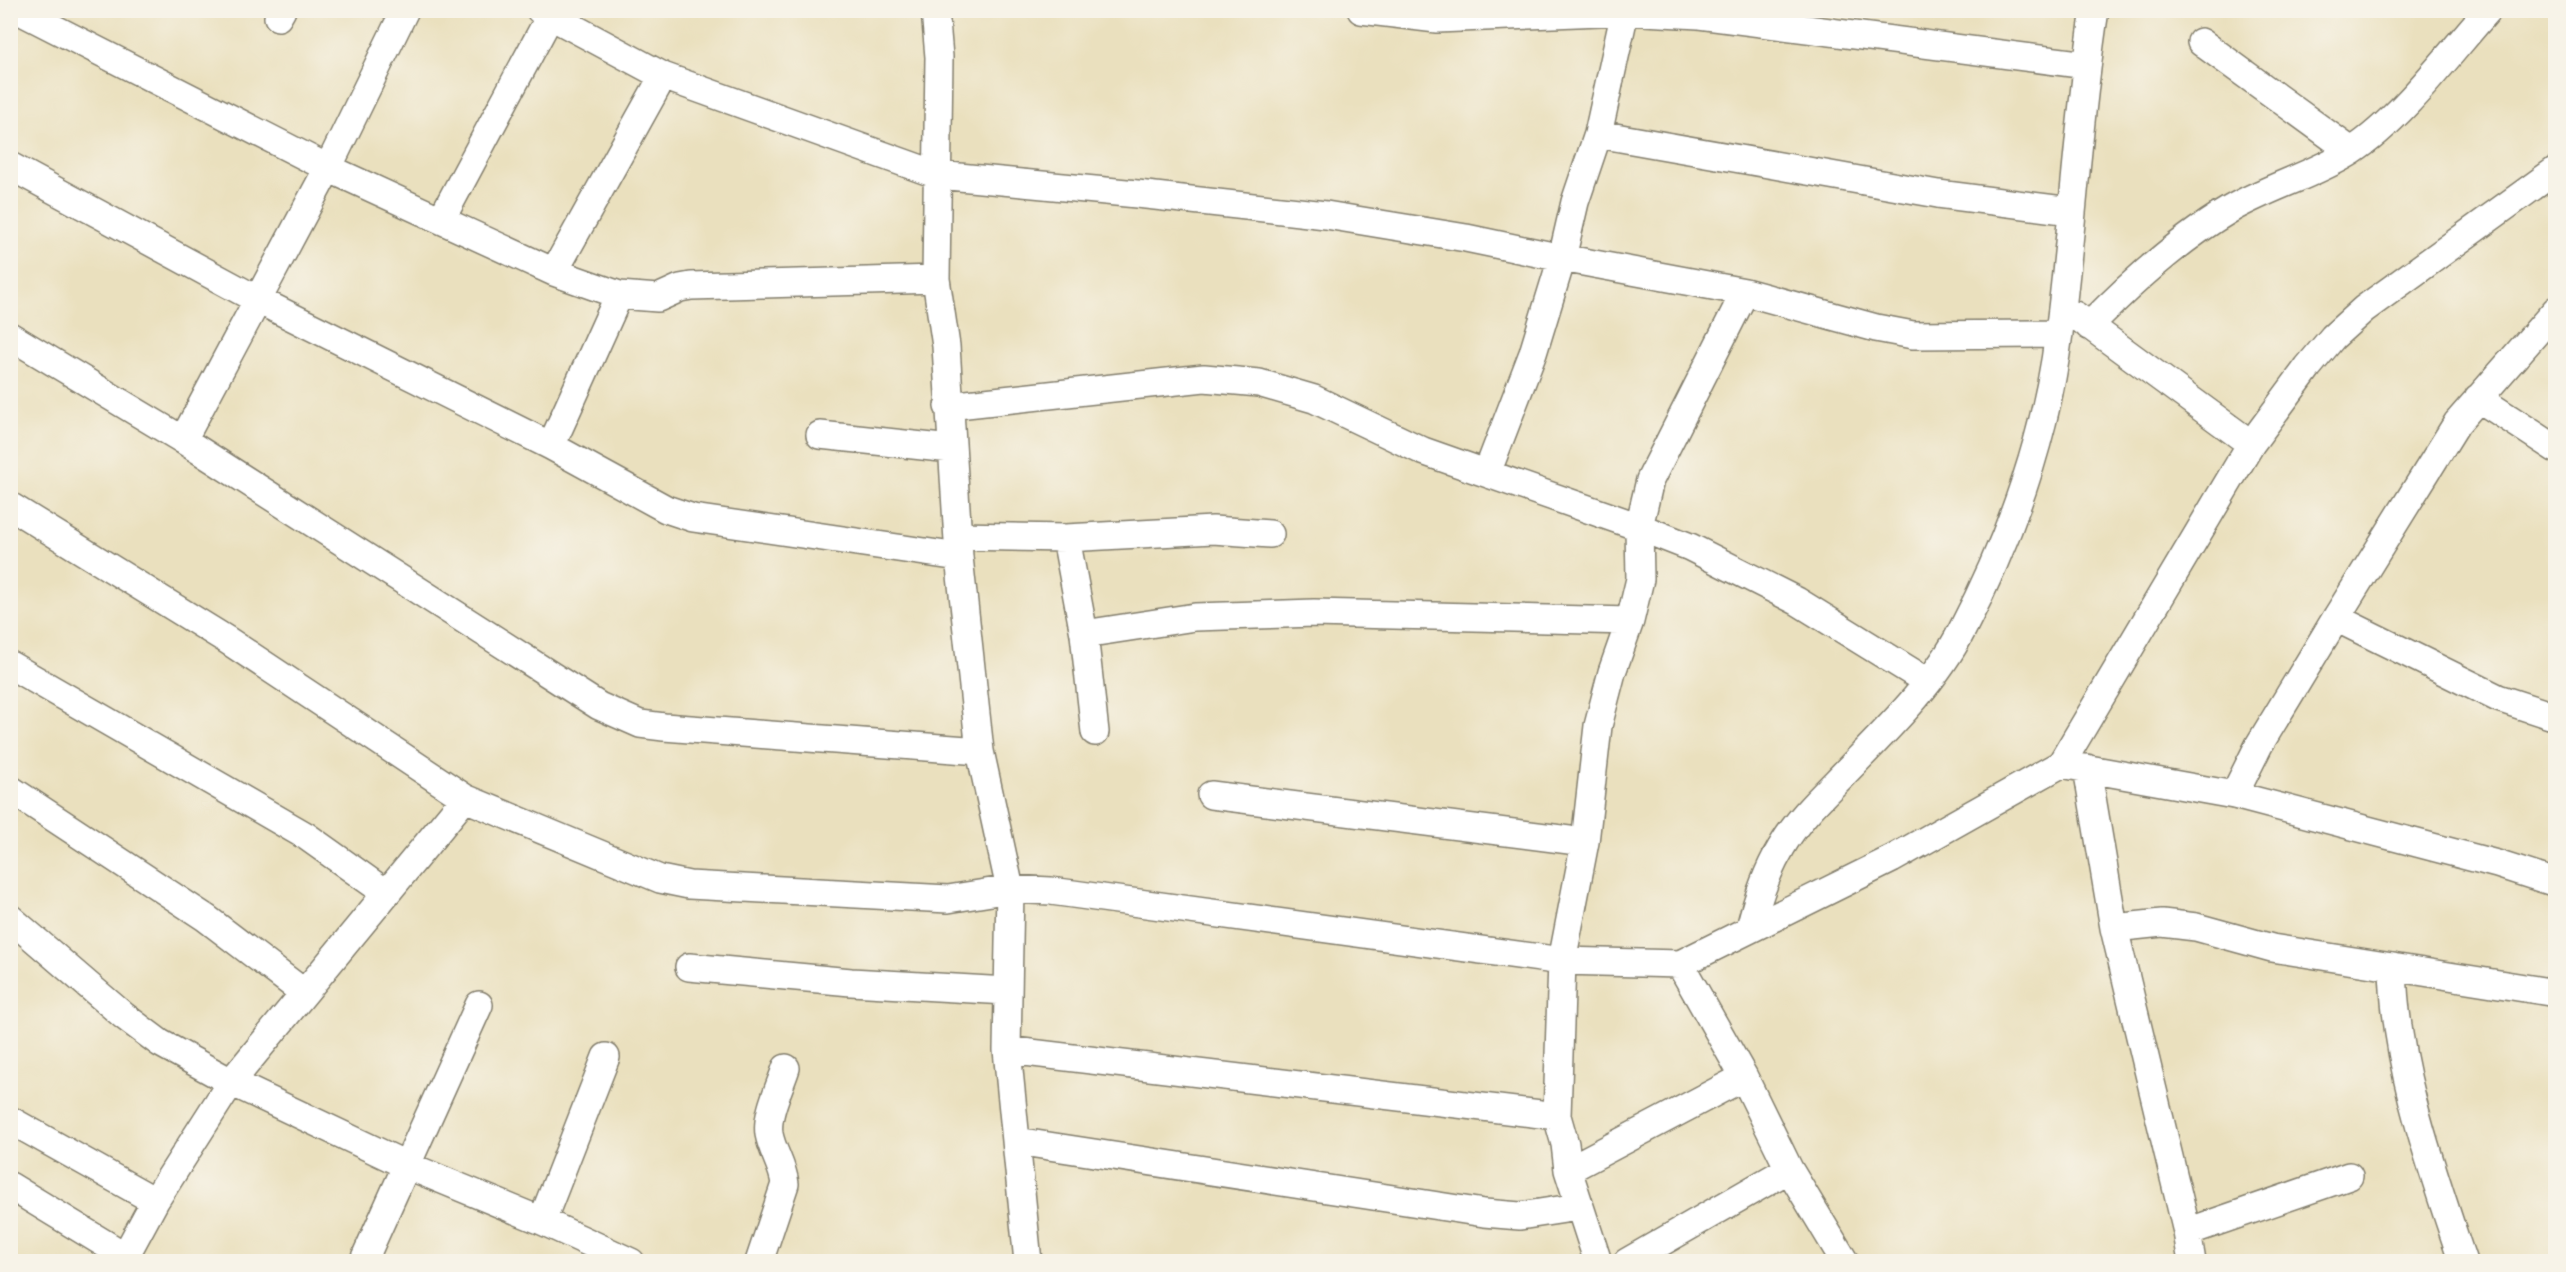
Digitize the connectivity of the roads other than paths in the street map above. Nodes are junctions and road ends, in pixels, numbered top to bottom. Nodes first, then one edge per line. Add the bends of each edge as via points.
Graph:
1 (18, 10) edge
2 (405, 10) edge
3 (935, 10) edge
4 (1361, 10) edge
5 (2095, 10) edge
6 (2488, 10) edge
7 (1625, 11) edge
8 (545, 13) edge
9 (1699, 13) edge
10 (2201, 42) dead end
11 (2087, 65) junction
12 (663, 76) junction
13 (1598, 134) junction
14 (2352, 151) junction
15 (10, 166) edge
16 (328, 168) junction
17 (2556, 170) edge
18 (938, 175) junction
19 (2071, 211) junction
20 (442, 218) junction
21 (1562, 258) junction
22 (554, 272) junction
23 (936, 279) junction
24 (1745, 292) junction
25 (619, 295) junction
26 (256, 300) junction
27 (2062, 305) junction
28 (2556, 310) edge
29 (2089, 326) junction
30 (2059, 334) junction
31 (10, 336) edge
32 (2478, 398) junction
33 (948, 406) junction
34 (820, 435) dead end
35 (183, 440) junction
36 (2251, 444) junction
37 (551, 446) junction
38 (951, 449) junction
39 (2556, 449) edge
40 (1486, 473) junction
41 (10, 506) edge
42 (1639, 527) junction
43 (1270, 534) dead end
44 (1066, 538) junction
45 (959, 547) junction
46 (2336, 618) junction
47 (1630, 621) junction
48 (1084, 634) junction
49 (10, 665) edge
50 (1928, 682) junction
51 (2556, 717) edge
52 (1095, 732) dead end
53 (980, 751) junction
54 (2074, 766) junction
55 (10, 789) edge
56 (1211, 795) dead end
57 (2234, 795) junction
58 (465, 798) junction
59 (1585, 842) junction
60 (2556, 883) edge
61 (1010, 889) junction
62 (386, 893) junction
63 (10, 918) edge
64 (1750, 928) junction
65 (2114, 928) junction
66 (1562, 961) junction
67 (1680, 964) junction
68 (689, 967) dead end
69 (2393, 967) junction
70 (1007, 991) junction
71 (303, 992) junction
72 (2556, 993) edge
73 (479, 1005) dead end
74 (1007, 1050) junction
75 (606, 1057) dead end
76 (786, 1068) dead end
77 (1744, 1077) junction
78 (231, 1082) junction
79 (1557, 1116) junction
80 (10, 1120) edge
81 (1016, 1141) junction
82 (406, 1165) junction
83 (1789, 1169) junction
84 (1568, 1170) junction
85 (2349, 1176) dead end
86 (10, 1186) edge
87 (155, 1201) junction
88 (1578, 1207) junction
89 (542, 1221) junction
90 (2187, 1232) junction
91 (615, 1258) edge
92 (1837, 1258) edge
93 (123, 1259) edge
94 (2191, 1261) edge
95 (363, 1262) edge
96 (759, 1262) edge
97 (1028, 1262) edge
98 (1598, 1262) edge
99 (1627, 1262) edge
100 (2463, 1262) edge

1 - 16 street
2 - 16 street
3 - 18 street via 939,57
4 - 7 street via 1437,19
5 - 11 street
6 - 14 street via 2381,129
7 - 9 street
7 - 13 street
8 - 12 street
8 - 20 street
9 - 11 street
10 - 14 street
11 - 19 street
12 - 18 street
12 - 22 street
13 - 19 street via 1938,194
13 - 21 street via 1575,202
14 - 29 street via 2230,209 2122,292
15 - 26 street
16 - 20 street
16 - 26 street
17 - 36 street via 2364,309 2308,367
18 - 21 street via 1326,215
18 - 23 street
19 - 27 street
20 - 22 street
21 - 24 street
21 - 40 street via 1533,353
22 - 25 street
23 - 25 street via 691,286 658,298
23 - 33 street via 946,346
24 - 30 street via 1876,328 1913,334
24 - 42 street via 1650,480
25 - 37 street
26 - 35 street
26 - 37 street
27 - 29 street
27 - 30 street
28 - 32 street
29 - 36 street
30 - 50 street via 2038,438 2010,528 1961,633
31 - 35 street
32 - 39 street
32 - 46 street via 2457,423
33 - 38 street
33 - 40 street via 1204,378 1259,383 1314,399 1423,452
34 - 38 street
35 - 53 street via 599,706 640,724
36 - 54 street
37 - 45 street via 666,509 693,518
38 - 45 street
40 - 42 street
41 - 58 street via 217,634
42 - 47 street via 1640,579
42 - 50 street via 1690,547 1797,602
43 - 44 street via 1213,530
44 - 45 street
44 - 48 street
45 - 53 street
46 - 51 street via 2498,698
46 - 57 street via 2259,745
47 - 48 street via 1314,613 1195,617
47 - 59 street via 1598,726
48 - 52 street
49 - 62 street via 306,837
50 - 64 street via 1809,810 1781,847 1759,893
53 - 61 street
54 - 57 street
54 - 64 street
54 - 65 street
55 - 71 street via 206,918
56 - 59 street
57 - 60 street
58 - 61 street via 660,879 689,885 948,899
58 - 62 street
59 - 66 street
61 - 66 street via 1051,891
61 - 70 street
62 - 71 street
63 - 78 street via 160,1043
64 - 67 street
65 - 69 street via 2162,923 2196,927 2272,948
65 - 90 street
66 - 67 street
66 - 79 street
67 - 77 street
68 - 70 street
69 - 72 street
69 - 100 street via 2401,1050 2436,1182
70 - 74 street
71 - 78 street
73 - 82 street
74 - 79 street
74 - 81 street
75 - 89 street
76 - 96 street via 769,1121 769,1134 785,1184
77 - 83 street
77 - 84 street
78 - 82 street
78 - 87 street
79 - 84 street
80 - 87 street
81 - 88 street via 1484,1213 1520,1216
81 - 97 street
82 - 89 street
82 - 95 street
83 - 92 street
83 - 99 street
84 - 88 street
85 - 90 street
86 - 93 street
87 - 93 street
88 - 98 street
89 - 91 street
90 - 94 street

